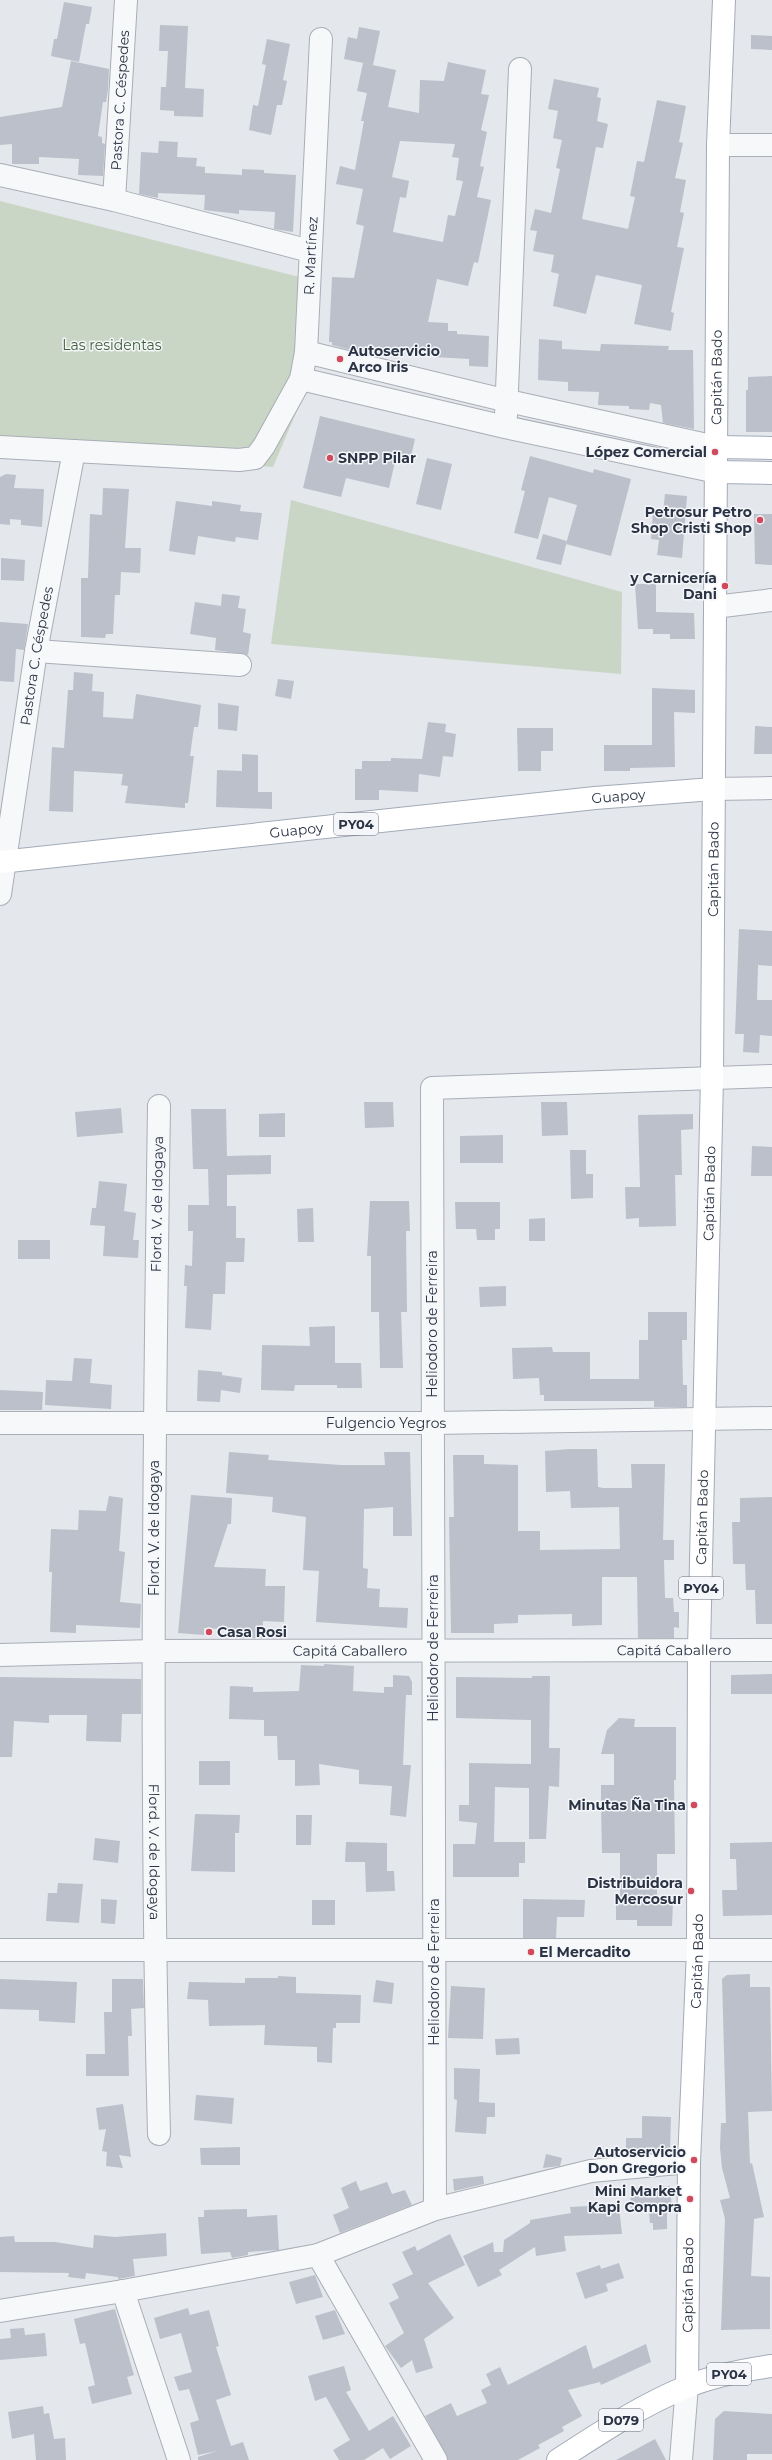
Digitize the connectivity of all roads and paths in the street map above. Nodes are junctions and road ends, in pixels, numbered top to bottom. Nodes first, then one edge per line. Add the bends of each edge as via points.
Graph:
1 (126, 0) edge
2 (724, 0) edge
3 (321, 39) dead end
4 (520, 69) dead end
5 (718, 145) junction
6 (772, 145) edge
7 (0, 175) edge
8 (114, 200) junction
9 (310, 251) junction
10 (306, 352) junction
11 (300, 379) junction
12 (508, 401) junction
13 (505, 427) junction
14 (0, 447) edge
15 (716, 447) junction
16 (772, 448) edge
17 (74, 451) junction
18 (717, 472) junction
19 (772, 474) edge
20 (772, 600) edge
21 (716, 607) junction
22 (36, 651) junction
23 (240, 665) dead end
24 (772, 788) edge
25 (713, 789) junction
26 (3, 862) edge
27 (0, 894) edge
28 (772, 1076) edge
29 (712, 1078) junction
30 (159, 1106) dead end
31 (772, 1418) edge
32 (706, 1420) junction
33 (0, 1423) edge
34 (154, 1423) junction
35 (433, 1423) junction
36 (699, 1649) junction
37 (433, 1650) junction
38 (772, 1650) edge
39 (154, 1651) junction
40 (0, 1655) edge
41 (434, 1948) junction
42 (154, 1949) junction
43 (0, 1950) edge
44 (698, 1950) junction
45 (772, 1950) edge
46 (159, 2134) dead end
47 (690, 2162) junction
48 (435, 2209) junction
49 (318, 2254) junction
50 (123, 2291) junction
51 (0, 2311) edge
52 (772, 2366) edge
53 (687, 2386) junction
54 (179, 2460) edge
55 (436, 2460) edge
56 (558, 2460) edge
57 (681, 2460) edge

1 - 8 street, Pastora C. Céspedes
2 - 5 main road, Capitán Bado
3 - 9 street, R. Martínez
4 - 12 street
5 - 6 street
5 - 15 main road, Capitán Bado
7 - 8 street
8 - 9 street
9 - 10 street, R. Martínez
10 - 11 street, R. Martínez
10 - 12 street
11 - 13 street
11 - 17 street, R. Martínez via 255,458 239,460
12 - 13 street
12 - 15 street
13 - 18 street
14 - 17 street
15 - 16 main road
15 - 18 main road, Capitán Bado
17 - 22 street, Pastora C. Céspedes
18 - 19 main road
18 - 21 main road, Capitán Bado
20 - 21 street
21 - 25 main road, Capitán Bado
22 - 23 street
22 - 26 street, Pastora C. Céspedes
24 - 25 street
25 - 26 main road, Guapoy / PY04 via 595,798
25 - 29 main road, Capitán Bado / PY04
26 - 27 street, Pastora C. Céspedes
28 - 29 street
29 - 32 main road, Capitán Bado / PY04
29 - 35 street, Heliodoro de Ferreira via 432,1088
30 - 34 street, Flord. V. de Idogaya
31 - 32 street, Fulgencio Yegros
32 - 35 street, Fulgencio Yegros
32 - 36 main road, Capitán Bado / PY04
33 - 34 street, Fulgencio Yegros
34 - 35 street, Fulgencio Yegros
34 - 39 street, Flord. V. de Idogaya
35 - 37 street, Heliodoro de Ferreira
36 - 37 street, Capitá Caballero
36 - 38 street, Capitá Caballero
36 - 44 main road, Capitán Bado / PY04
37 - 39 street, Capitá Caballero
37 - 41 street, Heliodoro de Ferreira
39 - 40 street, Capitá Caballero
39 - 42 street, Flord. V. de Idogaya
41 - 42 street
41 - 44 street
41 - 48 street, Heliodoro de Ferreira
42 - 43 street
42 - 46 street, Flord. V. de Idogaya
44 - 45 street
44 - 47 main road, Capitán Bado / PY04
47 - 48 street via 591,2170
47 - 53 main road, Capitán Bado / PY04
48 - 49 street
49 - 50 street
49 - 55 street
50 - 51 street
50 - 54 street
52 - 53 main road, PY04 via 742,2371
53 - 56 main road, D079 via 630,2414
53 - 57 street

